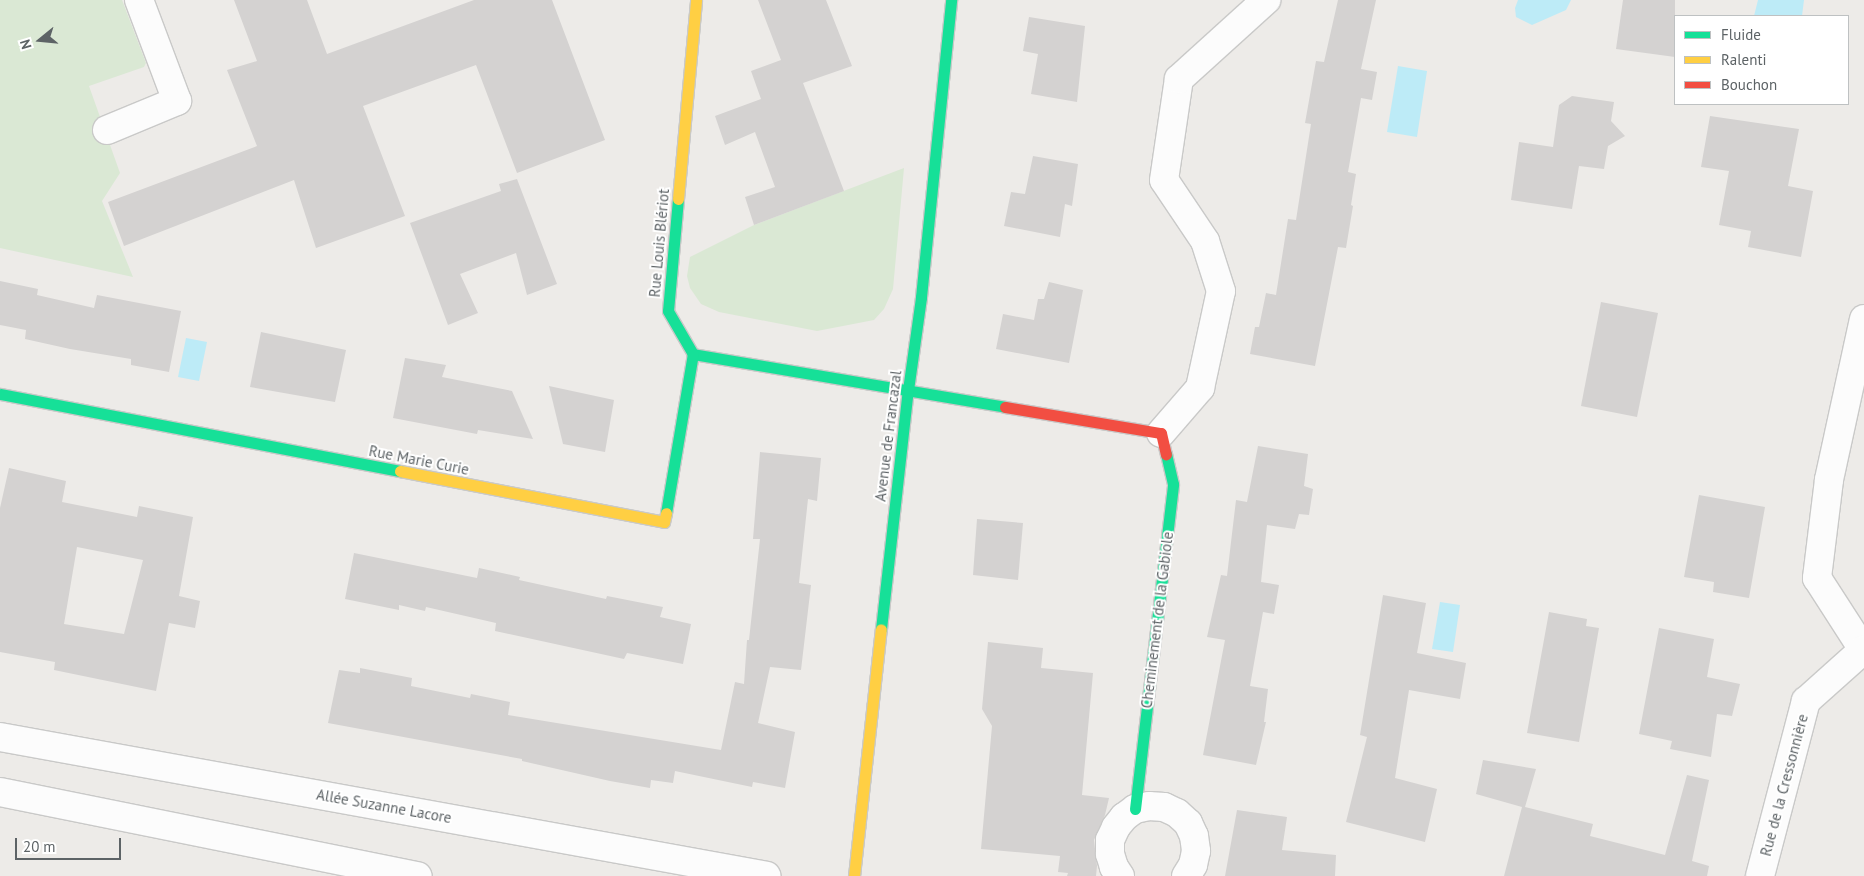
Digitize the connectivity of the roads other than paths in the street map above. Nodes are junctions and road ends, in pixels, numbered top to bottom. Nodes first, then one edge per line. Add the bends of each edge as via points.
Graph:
1 (139, 0) edge
2 (696, 0) edge
3 (951, 0) edge
4 (1255, 5) edge
5 (107, 130) dead end
6 (1864, 319) edge
7 (693, 354) junction
8 (908, 390) junction
9 (0, 394) edge
10 (1161, 432) junction
11 (1864, 650) edge
12 (0, 737) edge
13 (0, 792) edge
14 (1136, 809) junction
15 (407, 875) edge
16 (768, 876) edge
17 (854, 876) edge
18 (1120, 876) edge
19 (1186, 876) edge
20 (1760, 876) edge

1 - 5 street via 177,101
2 - 7 street, Rue Louis Blériot via 668,311
3 - 8 street, Avenue de Francazal via 921,297
4 - 10 street via 1179,79 1164,180 1205,241 1221,291 1200,388
6 - 11 street, Rue de la Cressonnière via 1829,480 1817,578
7 - 8 street
7 - 9 street, Rue Marie Curie via 664,522
8 - 10 street
8 - 17 street, Avenue de Francazal
10 - 14 street, Cheminement de la Gabiole via 1173,484
11 - 20 street, Rue de la Cressonnière via 1806,700
12 - 16 street, Allée Suzanne Lacore
13 - 15 street
14 - 18 street via 1124,817 1110,840 1110,854
14 - 19 street via 1164,807 1177,813 1188,824 1196,851

